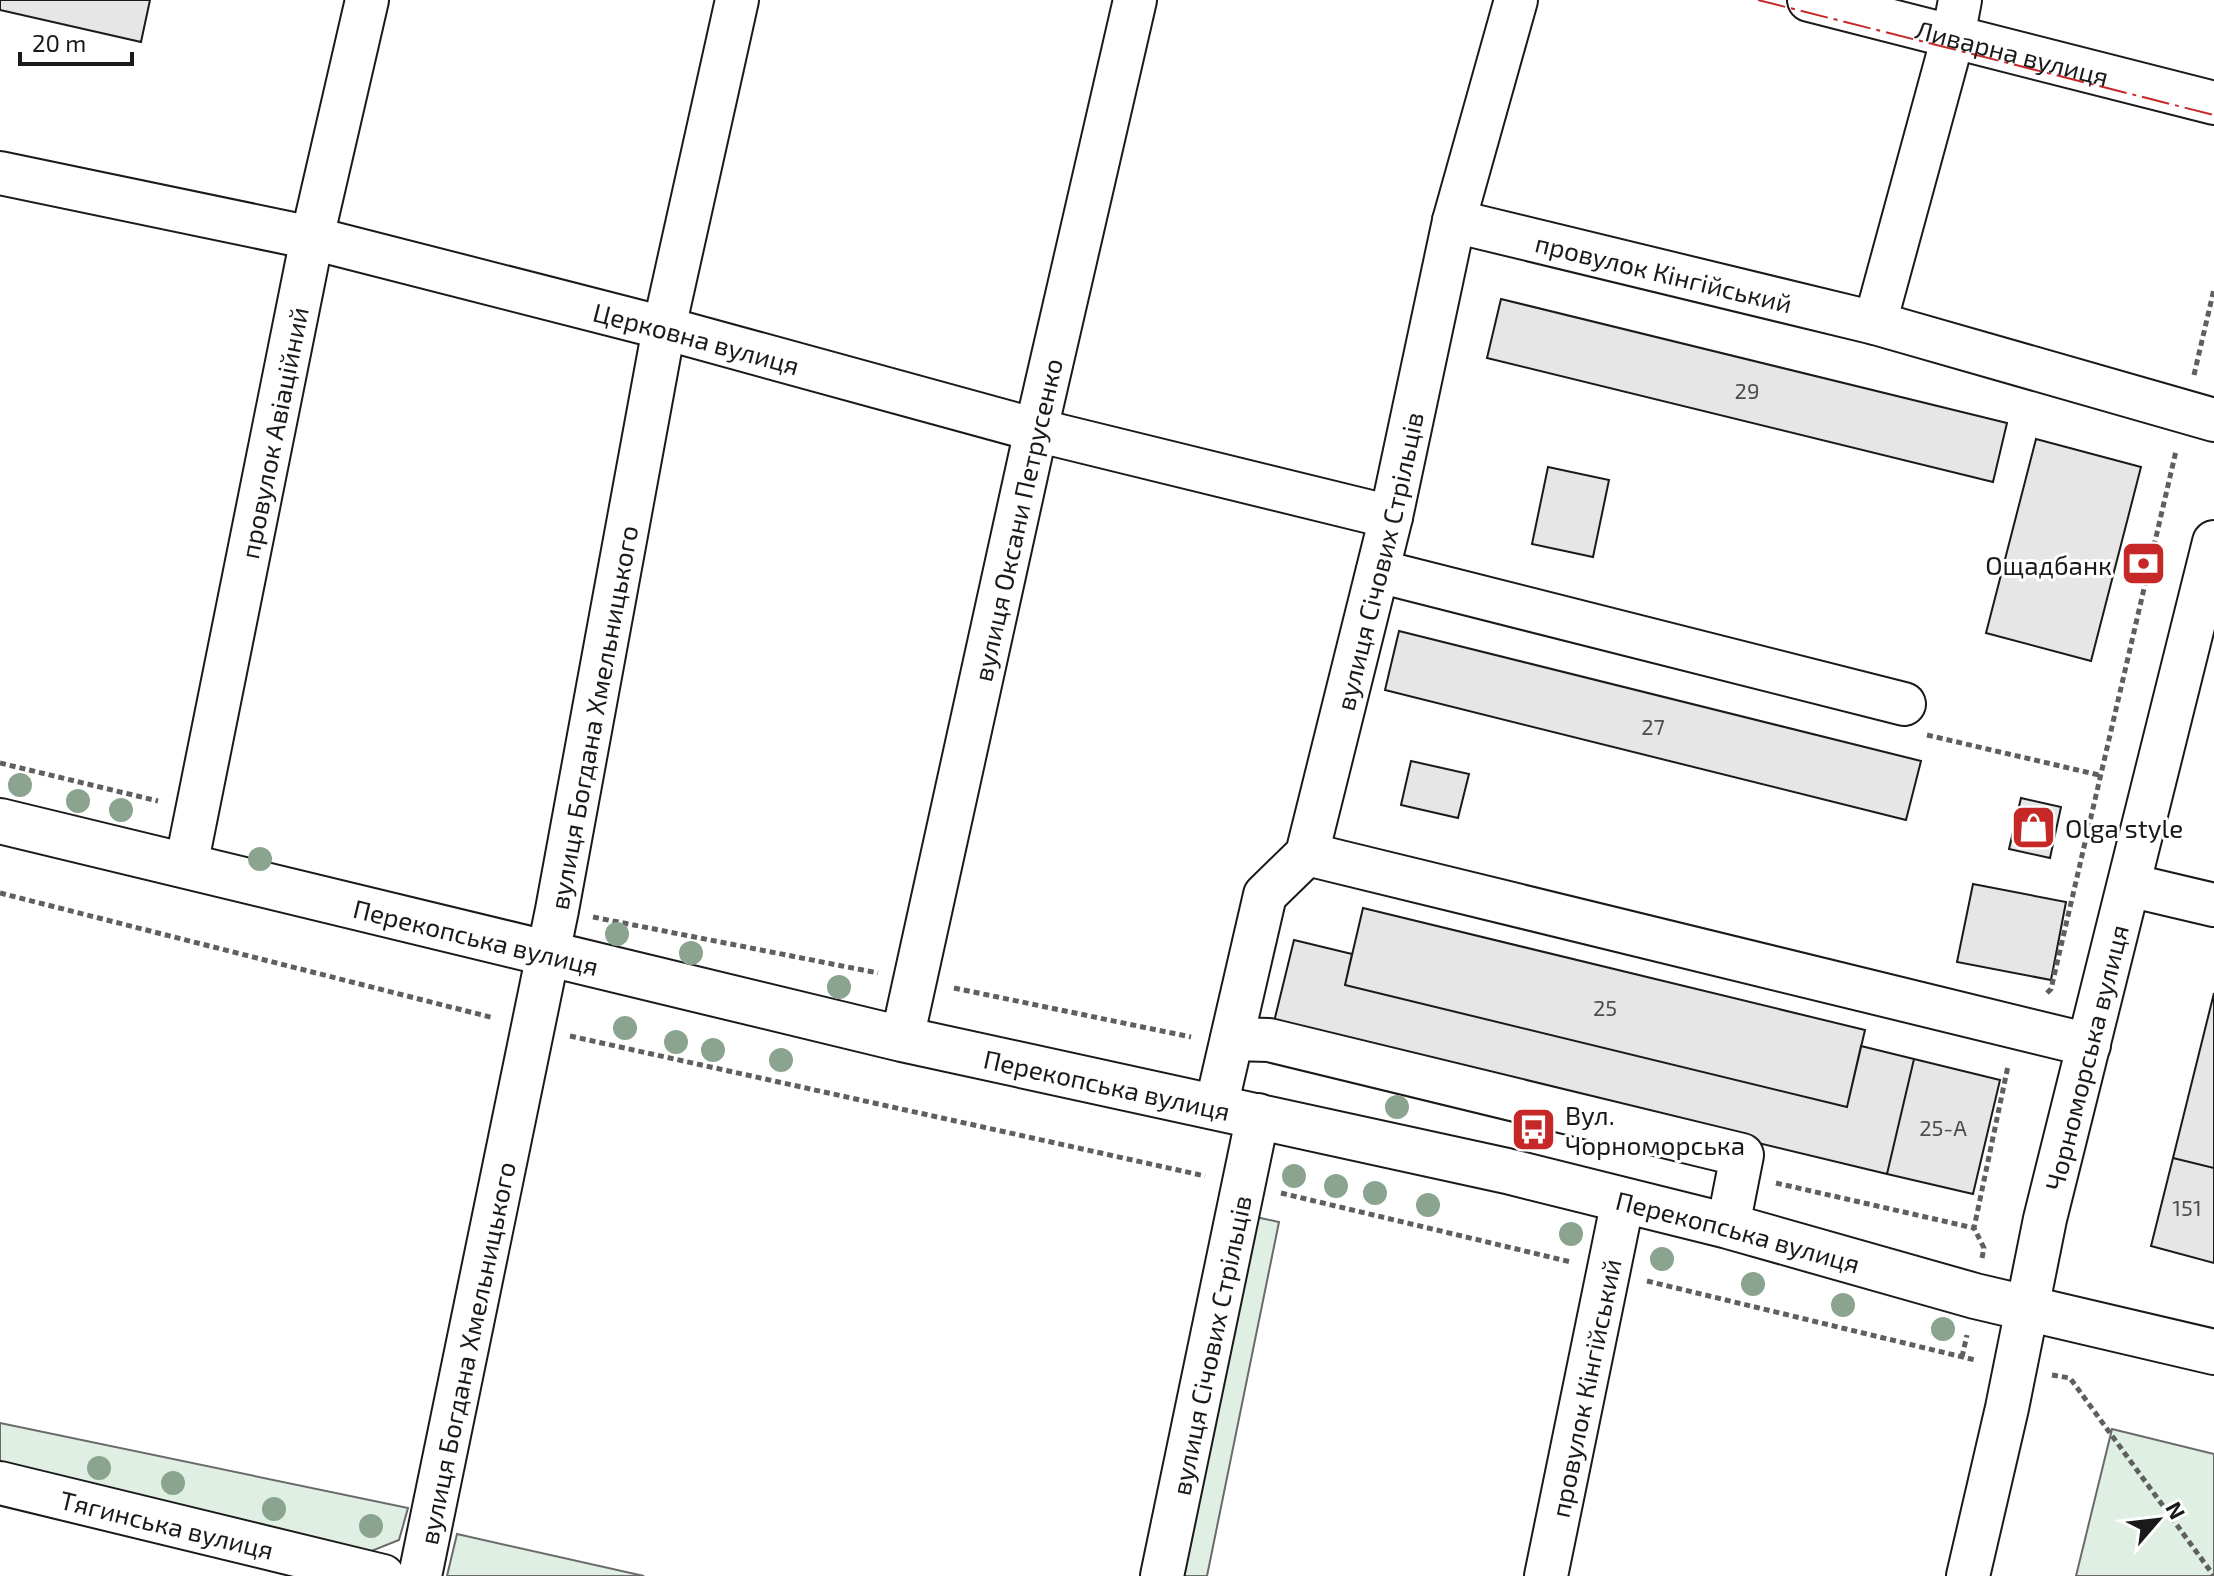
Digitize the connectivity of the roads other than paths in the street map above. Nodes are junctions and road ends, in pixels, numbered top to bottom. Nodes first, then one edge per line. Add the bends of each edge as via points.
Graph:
1 (367, 0) edge
2 (737, 0) edge
3 (1135, 0) edge
4 (1516, 0) edge
5 (1809, 0) edge
6 (1957, 18) edge
7 (2214, 103) edge
8 (0, 173) edge
9 (1454, 221) junction
10 (312, 238) junction
11 (1875, 323) junction
12 (664, 328) junction
13 (2200, 415) edge
14 (1036, 430) junction
15 (1391, 517) junction
16 (2214, 542) edge
17 (1378, 571) junction
18 (1904, 704) road end
19 (0, 821) edge
20 (190, 846) junction
21 (1307, 854) junction
22 (2129, 885) junction
23 (2214, 905) edge
24 (546, 954) junction
25 (902, 1039) junction
26 (1232, 1039) junction
27 (2089, 1045) junction
28 (1237, 1111) junction
29 (1623, 1200) junction
30 (1728, 1226) junction
31 (2026, 1309) junction
32 (2214, 1352) edge
33 (0, 1483) edge
34 (383, 1576) edge
35 (420, 1576) edge
36 (1162, 1576) edge
37 (1546, 1576) edge
38 (1968, 1576) edge

1 - 10 street, провулок Авіаційний
2 - 12 street, вулиця Богдана Хмельницького
3 - 14 street, вулиця Оксани Петрусенко
4 - 9 street, вулиця Січових Стрільців
5 - 6 street, Ливарна вулиця
6 - 7 street, Ливарна вулиця
6 - 11 street
8 - 10 street, Церковна вулиця
9 - 11 street, провулок Кінгійський
9 - 15 street, вулиця Січових Стрільців
10 - 12 street, Церковна вулиця
10 - 20 street, провулок Авіаційний
11 - 13 street, провулок Кінгійський
12 - 14 street, Церковна вулиця
12 - 24 street, вулиця Богдана Хмельницького
14 - 15 street, Церковна вулиця
14 - 25 street, вулиця Оксани Петрусенко
15 - 17 street, вулиця Січових Стрільців
16 - 22 street, Чорноморська вулиця
17 - 18 street
17 - 21 street, вулиця Січових Стрільців
19 - 20 main road, Перекопська вулиця
20 - 24 main road, Перекопська вулиця
21 - 26 street, вулиця Січових Стрільців via 1265,895
21 - 27 street
22 - 23 street
22 - 27 street, Чорноморська вулиця
24 - 25 main road, Перекопська вулиця
24 - 35 street, вулиця Богдана Хмельницького
25 - 28 main road, Перекопська вулиця
26 - 28 street, вулиця Січових Стрільців
26 - 30 street via 1269,1040 1742,1155
27 - 31 street, Чорноморська вулиця
28 - 29 main road, Перекопська вулиця
28 - 36 street, вулиця Січових Стрільців via 1243,1184
29 - 30 main road, Перекопська вулиця
29 - 37 street, провулок Кінгійський
30 - 31 main road, Перекопська вулиця
31 - 32 main road, Перекопська вулиця
31 - 38 street, Чорноморська вулиця
33 - 34 street, Тягинська вулиця

